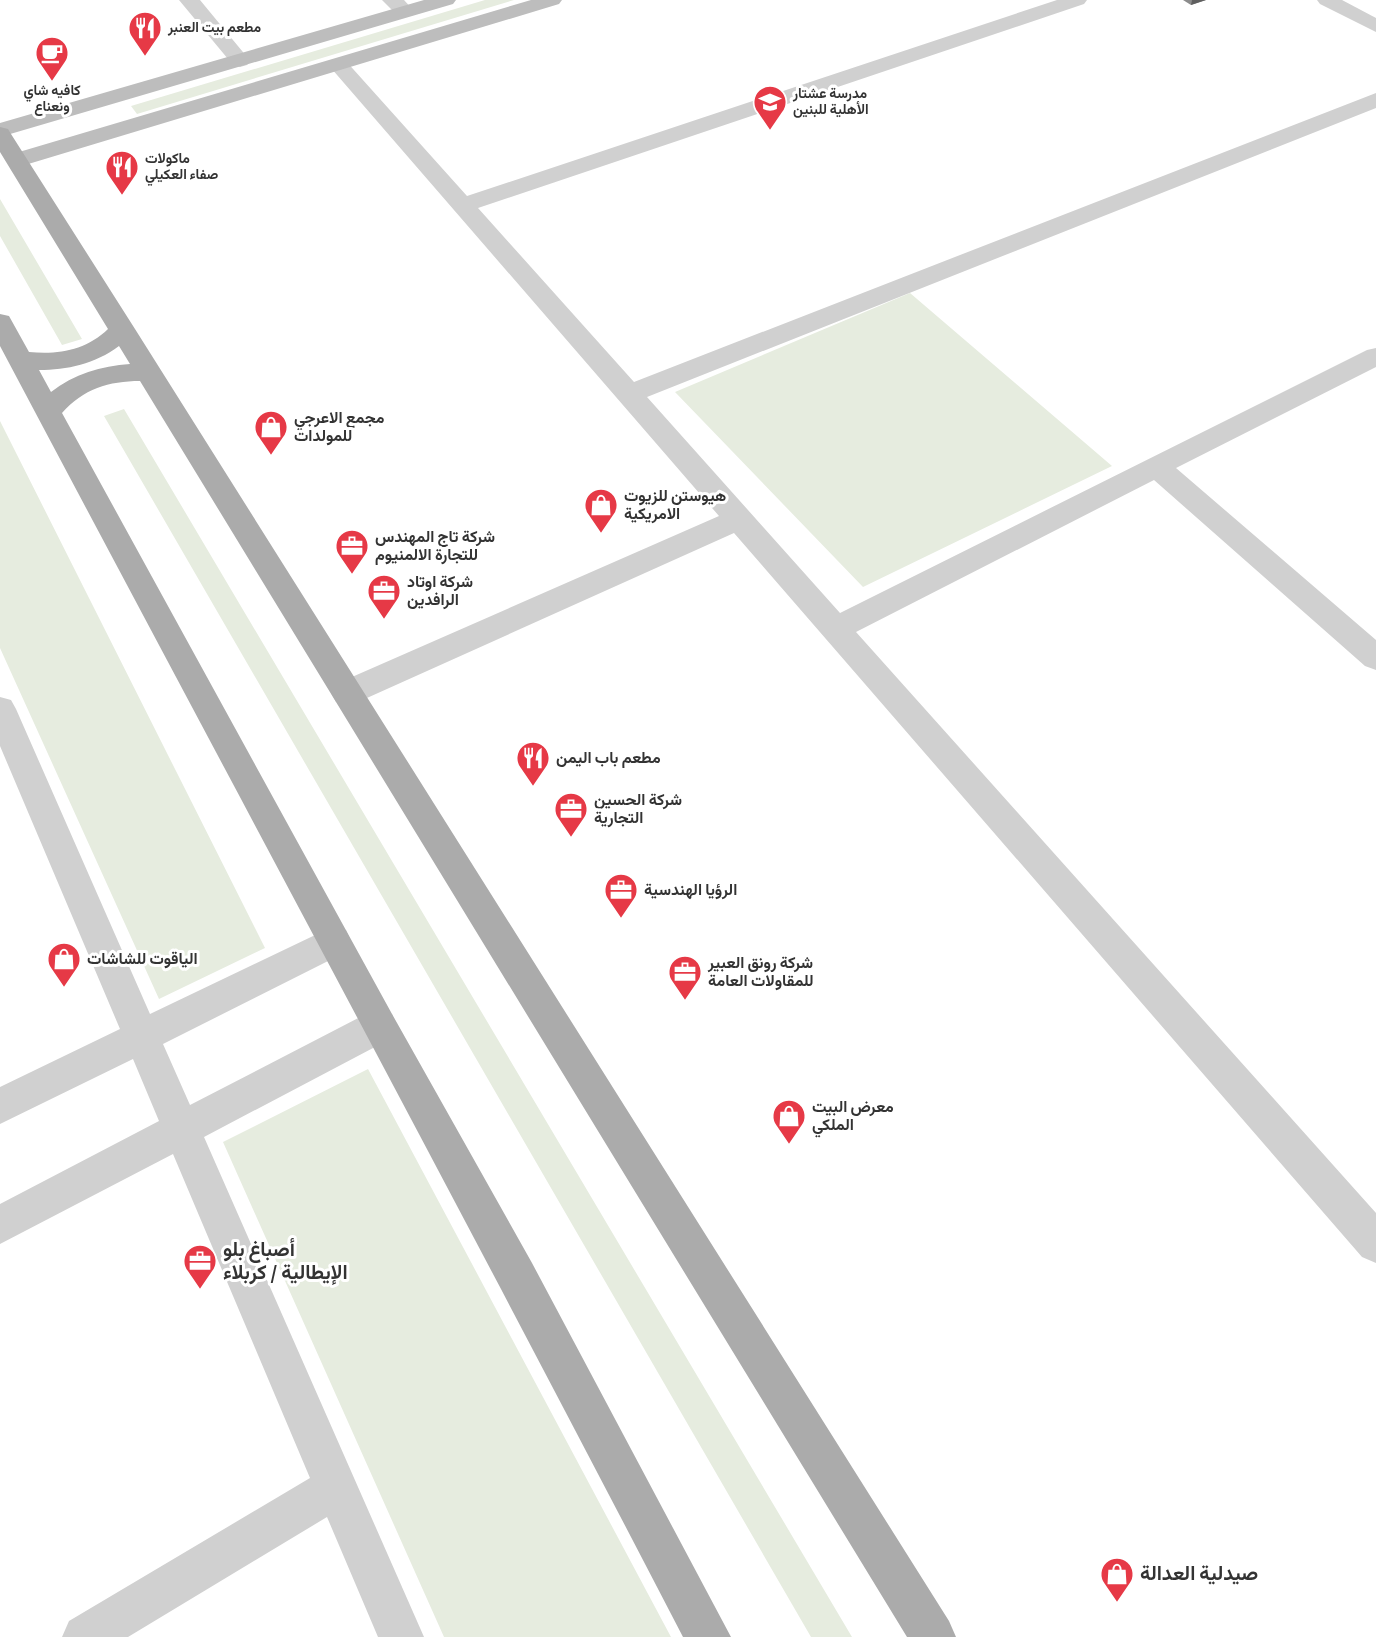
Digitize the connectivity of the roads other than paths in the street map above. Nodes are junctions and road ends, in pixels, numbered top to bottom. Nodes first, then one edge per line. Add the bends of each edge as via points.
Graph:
1 (189, 0) edge
2 (446, 0) edge
3 (552, 0) edge
4 (1077, 0) edge
5 (1327, 0) edge
6 (399, 6) edge
7 (1374, 27) edge
8 (240, 61) junction
9 (338, 64) junction
10 (128, 94) junction
11 (1376, 100) edge
12 (142, 123) junction
13 (6, 141) edge
14 (463, 205) junction
15 (0, 322) edge
16 (122, 329) junction
17 (1376, 356) edge
18 (21, 360) junction
19 (149, 373) junction
20 (628, 394) junction
21 (49, 411) junction
22 (1157, 466) junction
23 (739, 519) junction
24 (835, 628) junction
25 (1376, 658) edge
26 (347, 693) junction
27 (0, 709) edge
28 (334, 941) junction
29 (379, 1026) junction
30 (141, 1036) junction
31 (0, 1106) edge
32 (182, 1130) junction
33 (0, 1225) edge
34 (1376, 1243) edge
35 (336, 1487) junction
36 (85, 1637) edge
37 (401, 1637) edge
38 (708, 1637) edge
39 (933, 1637) edge

1 - 8 street
2 - 6 main road
3 - 9 main road
4 - 14 street
5 - 7 street
6 - 8 main road
8 - 10 main road
9 - 12 main road
9 - 14 street
10 - 12 main road via 114,103 112,114 122,121
10 - 13 main road
11 - 20 street
12 - 13 main road
13 - 16 main road
14 - 20 street
15 - 18 main road
16 - 18 main road via 103,347 76,358 45,363
16 - 19 main road
17 - 22 street
18 - 21 main road
19 - 21 main road via 96,377 69,390
19 - 26 main road
20 - 23 street
21 - 28 main road
22 - 24 street
22 - 25 street
23 - 24 street
23 - 26 street
24 - 34 street
26 - 39 main road
27 - 30 street
28 - 29 main road
28 - 30 street
29 - 32 street
29 - 38 main road via 518,1277
30 - 31 street
30 - 32 street
32 - 33 street
32 - 35 street
35 - 36 street
35 - 37 street

